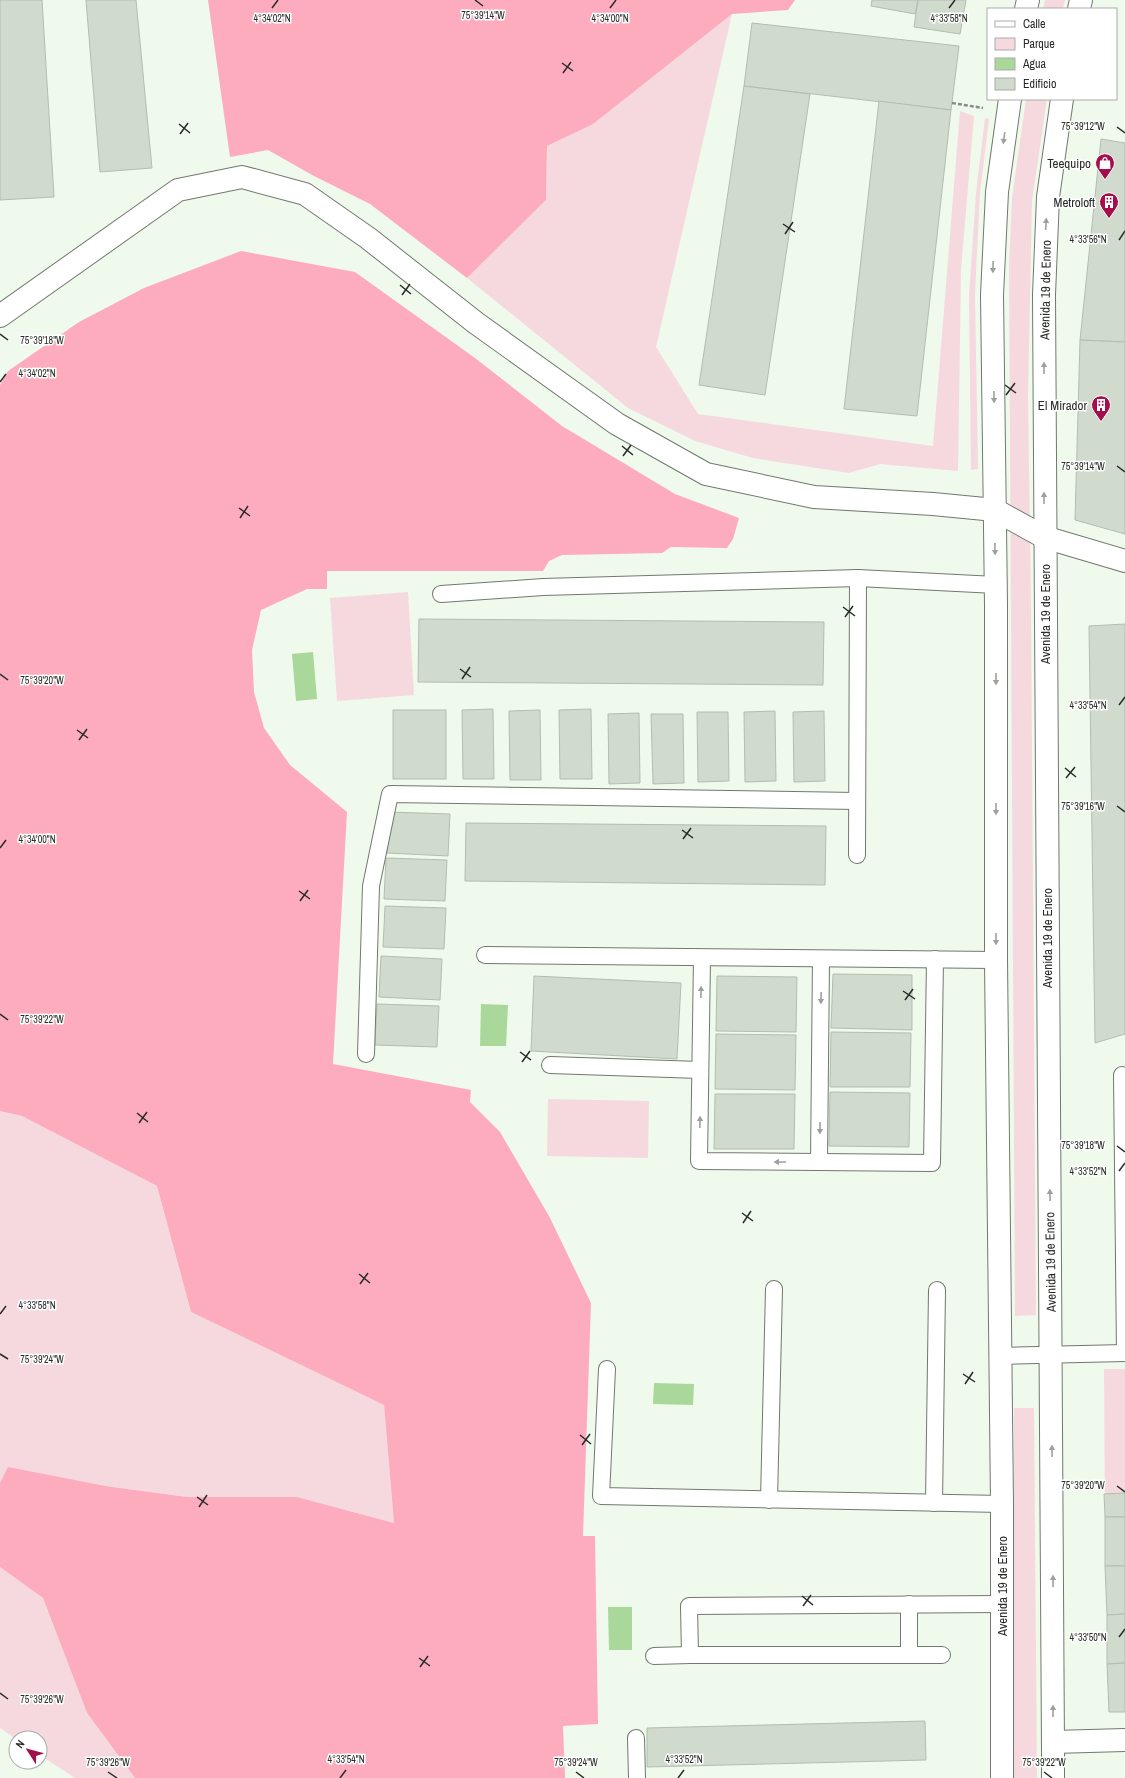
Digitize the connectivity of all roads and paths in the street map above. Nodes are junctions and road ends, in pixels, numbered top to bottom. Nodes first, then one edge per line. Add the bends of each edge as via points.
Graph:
1 (1010, 100) edge
2 (1062, 100) edge
3 (0, 316) edge
4 (995, 510) junction
5 (1044, 537) junction
6 (1125, 561) edge
7 (858, 578) junction
8 (996, 585) junction
9 (441, 594) dead end
10 (857, 801) junction
11 (857, 855) dead end
12 (484, 955) dead end
13 (702, 958) junction
14 (821, 959) junction
15 (935, 960) junction
16 (996, 960) junction
17 (366, 1054) dead end
18 (550, 1065) dead end
19 (700, 1070) junction
20 (1122, 1075) dead end
21 (819, 1162) junction
22 (774, 1289) dead end
23 (937, 1290) dead end
24 (1125, 1353) edge
25 (1000, 1356) junction
26 (1051, 1356) junction
27 (607, 1368) dead end
28 (769, 1500) junction
29 (934, 1503) junction
30 (1002, 1504) junction
31 (909, 1604) junction
32 (1002, 1604) junction
33 (909, 1654) junction
34 (690, 1655) junction
35 (942, 1655) dead end
36 (654, 1656) dead end
37 (636, 1738) dead end
38 (1125, 1740) edge
39 (1053, 1742) junction
40 (636, 1778) edge
41 (1002, 1778) edge
42 (1053, 1778) edge

1 -> 4 main road, Avenida 19 de Enero via 997,192 993,254
5 -> 2 main road, Avenida 19 de Enero via 1045,256 1048,197
3 - 4 main road via 178,190 242,177 305,194 368,238 476,323 617,424 706,474 814,497
4 - 5 main road
4 -> 8 main road, Avenida 19 de Enero
5 - 6 main road
26 -> 5 main road, Avenida 19 de Enero
7 - 8 lane
7 - 9 lane via 550,587
7 - 10 lane
8 -> 16 main road, Avenida 19 de Enero
10 - 11 lane
10 - 17 lane via 390,794 371,886
12 - 13 lane
13 - 14 lane
19 -> 13 lane
14 - 15 lane
14 -> 21 lane
15 - 16 lane
15 - 21 lane via 932,1163
16 - 25 main road, Avenida 19 de Enero
18 - 19 lane
21 -> 19 lane via 699,1161
20 - 24 lane
22 - 28 lane
23 - 29 lane
24 - 26 lane
25 - 26 lane
25 - 30 main road, Avenida 19 de Enero
39 -> 26 main road, Avenida 19 de Enero
27 - 28 lane via 601,1496
28 - 29 lane
29 - 30 lane
30 - 32 main road, Avenida 19 de Enero
31 - 32 lane
31 - 33 lane
31 - 34 lane via 689,1606
32 - 41 main road, Avenida 19 de Enero
33 - 34 lane
33 - 35 lane
34 - 36 lane
37 - 40 lane
38 - 39 main road
39 - 42 main road, Avenida 19 de Enero

